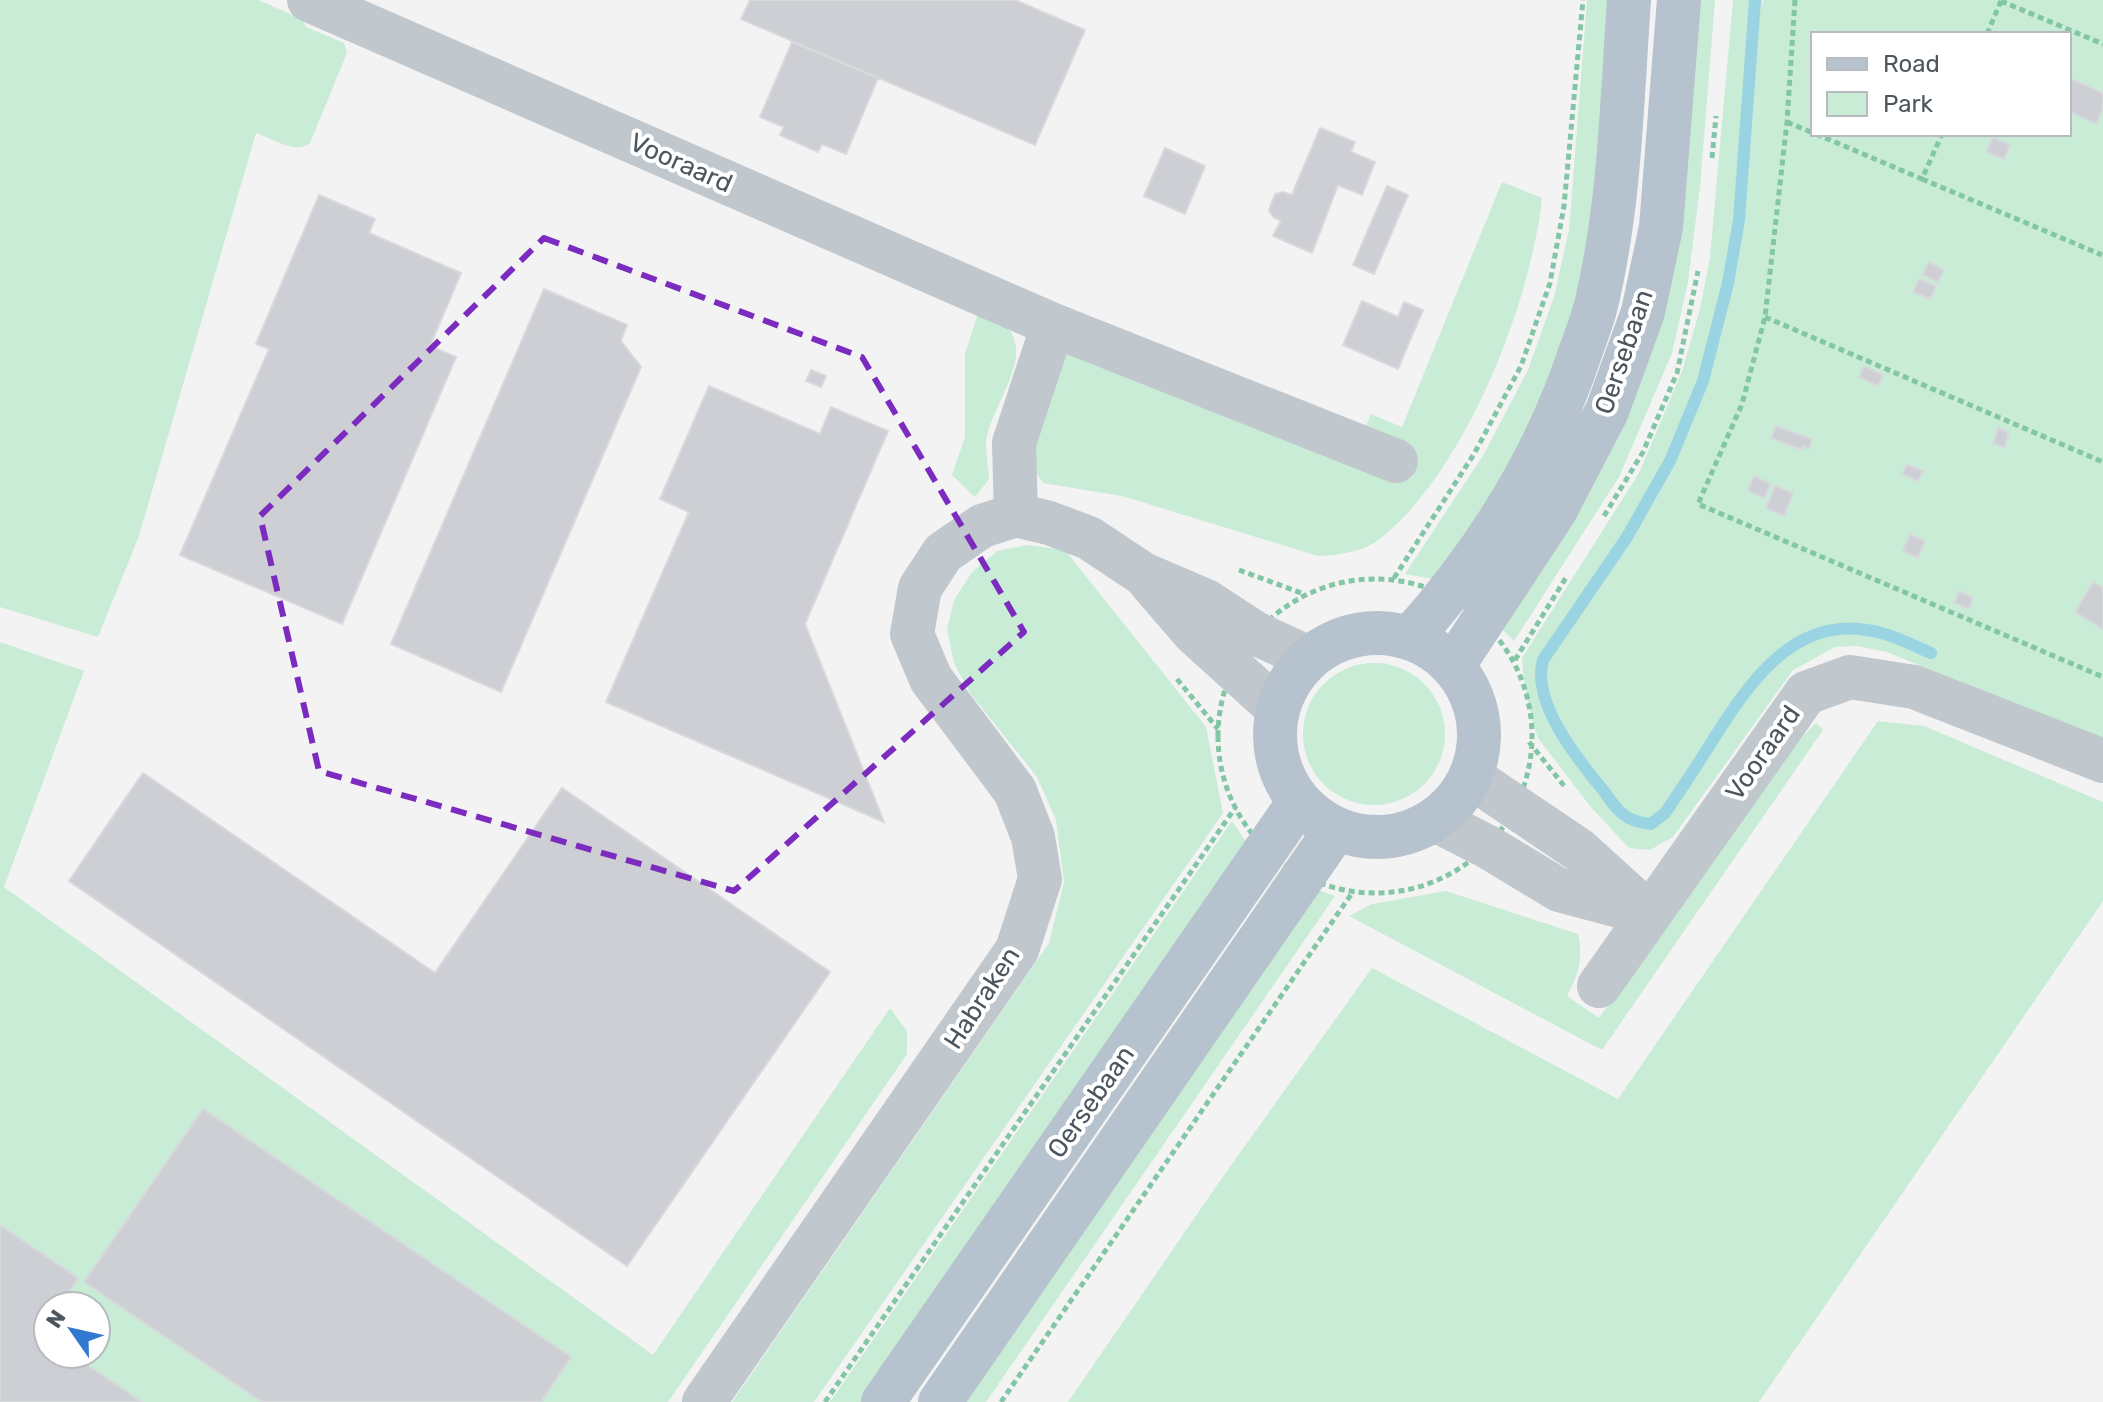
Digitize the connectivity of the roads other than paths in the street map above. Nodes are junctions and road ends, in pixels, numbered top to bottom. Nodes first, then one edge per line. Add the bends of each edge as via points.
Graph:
1 (309, 0) edge
2 (1629, 0) edge
3 (1679, 0) edge
4 (1053, 325) junction
5 (1396, 461) dead end
6 (1016, 515) junction
7 (1143, 574) junction
8 (1411, 637) junction
9 (1309, 658) junction
10 (1453, 666) junction
11 (1278, 709) junction
12 (2103, 761) edge
13 (1471, 777) junction
14 (1299, 802) junction
15 (1435, 820) junction
16 (1336, 829) junction
17 (1649, 914) junction
18 (1599, 986) dead end
19 (704, 1402) edge
20 (883, 1402) edge
21 (940, 1402) edge

1 - 4 street, Vooraard
2 - 8 main road, Oersebaan via 1612,216 1597,303 1566,395 1521,489 1449,595
3 - 10 main road, Oersebaan via 1661,227 1643,312 1607,411 1555,511
4 - 5 street, Vooraard
4 - 6 street via 1014,443
6 - 7 street via 1089,538
6 - 19 street, Habraken via 982,526 943,553 920,588 912,634 931,679 1015,791 1033,837 1040,879 1017,950
7 - 9 street via 1206,601 1255,633
7 - 11 street via 1194,633
8 - 9 main road via 1375,632 1339,639
8 - 10 main road
9 - 11 main road via 1289,681
10 - 13 main road via 1474,699 1480,739
11 - 14 main road via 1275,742 1282,774
12 - 17 street, Vooraard via 1914,687 1850,677 1806,693
13 - 15 main road
13 - 17 street via 1579,850
14 - 16 main road
14 - 20 main road, Oersebaan
15 - 16 main road via 1403,834 1369,837
15 - 17 street via 1559,890
16 - 21 main road, Oersebaan
17 - 18 street

